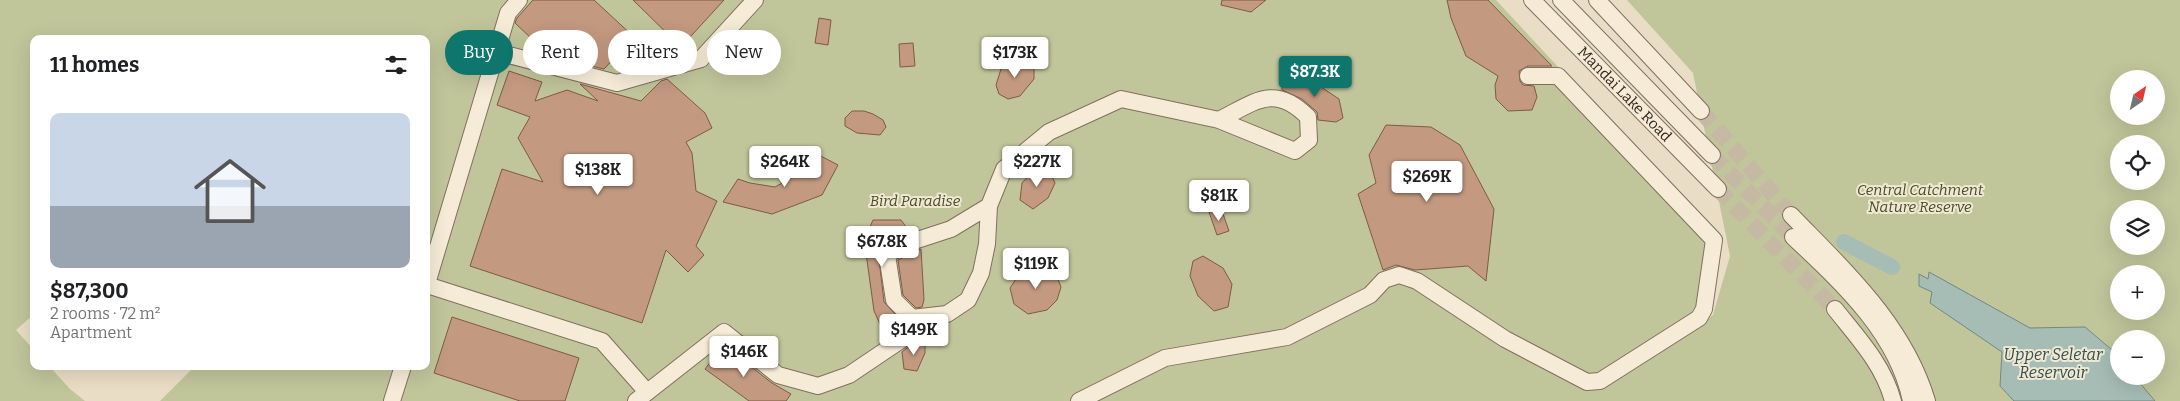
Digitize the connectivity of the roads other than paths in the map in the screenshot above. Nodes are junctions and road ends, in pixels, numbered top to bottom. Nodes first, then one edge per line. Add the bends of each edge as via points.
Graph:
1 (519, 0) edge
2 (755, 0) edge
3 (1532, 0) edge
4 (1561, 0) edge
5 (1597, 0) edge
6 (503, 30) edge
7 (1628, 34) junction
8 (1610, 51) junction
9 (513, 56) edge
10 (490, 75) edge
11 (1528, 76) dead end
12 (1701, 111) tunnel mouth
13 (1219, 120) junction
14 (1712, 155) tunnel mouth
15 (1718, 190) tunnel mouth
16 (990, 206) junction
17 (1791, 215) tunnel mouth
18 (1793, 237) tunnel mouth
19 (430, 276) edge
20 (430, 287) edge
21 (1834, 310) tunnel mouth
22 (925, 317) junction
23 (402, 370) edge
24 (642, 397) edge
25 (392, 401) edge
26 (1079, 401) edge
27 (1893, 401) edge
28 (1911, 401) edge
29 (1927, 401) edge

1 - 6 street via 508,13
2 - 9 street via 700,59 617,83
3 - 15 street, Mandai Lake Road
4 - 8 street, Mandai Lake Road
5 - 7 street
7 - 8 street
7 - 12 street
8 - 14 street, Mandai Lake Road
10 - 19 street
11 - 26 street via 1558,76 1714,240 1704,309 1698,318 1600,381 1587,382 1505,339 1417,281 1399,275 1384,280 1370,295 1287,337 1165,358
13 - 13 street via 1262,98 1285,100 1308,117 1309,140 1295,151
13 - 16 street via 1121,99 1049,132 1004,168
16 - 22 street via 981,273 968,300 947,314
16 - 22 street via 951,229 905,244 887,256 894,300 912,318
17 - 29 street via 1871,298 1899,338 1920,379
18 - 28 street via 1851,296 1887,339 1907,381
20 - 24 street via 602,341
21 - 27 street via 1871,353
22 - 24 street via 904,338 849,375 818,386 778,375 724,332
23 - 25 street

